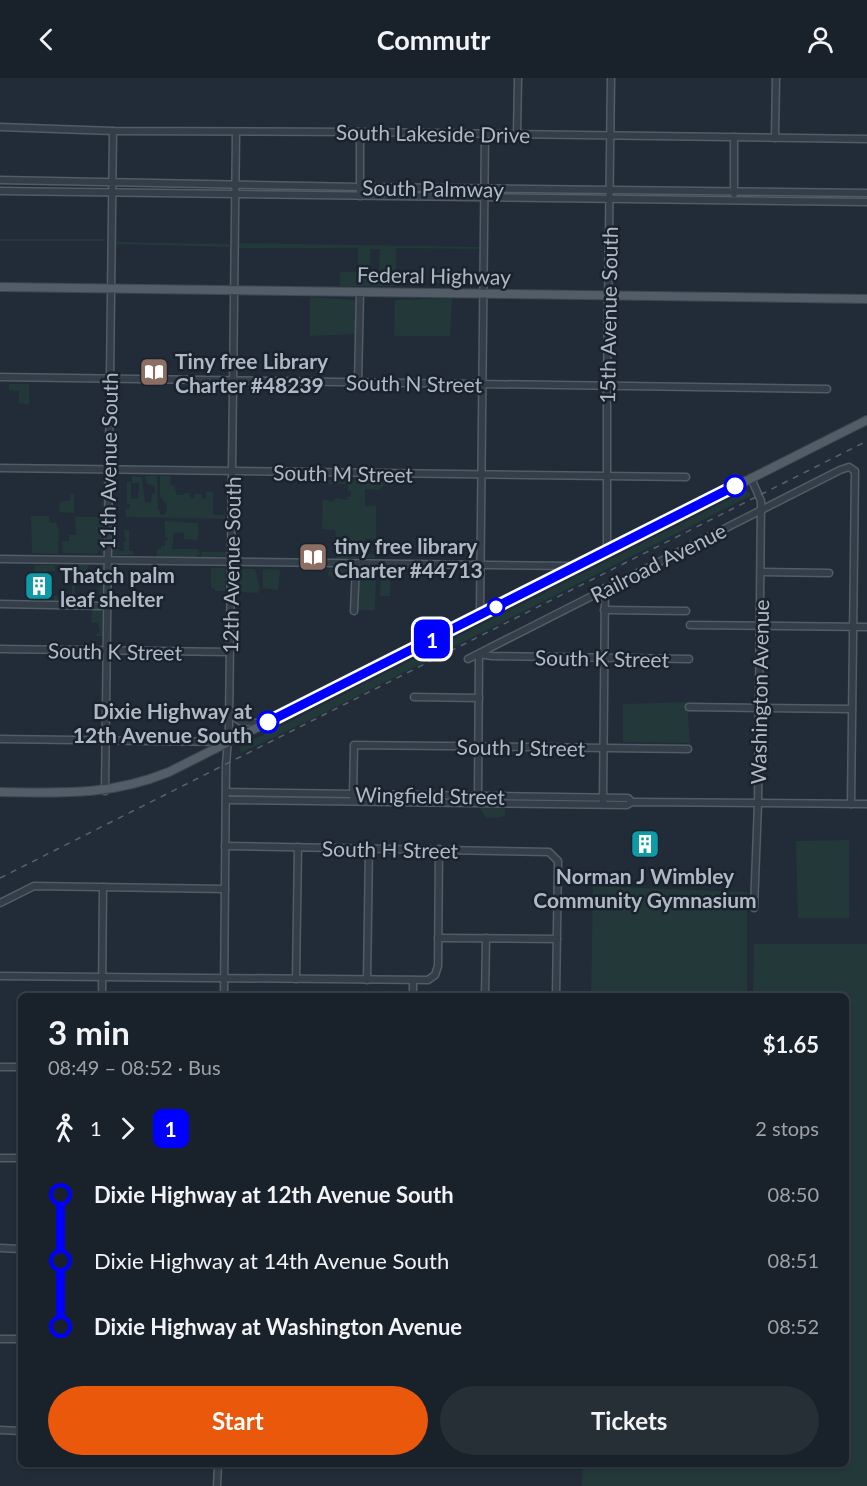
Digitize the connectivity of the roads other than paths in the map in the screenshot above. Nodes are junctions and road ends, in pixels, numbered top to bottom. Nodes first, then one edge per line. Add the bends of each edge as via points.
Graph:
1 (518, 78) edge
2 (611, 78) edge
3 (776, 78) edge
4 (0, 127) edge
5 (113, 131) junction
6 (360, 132) junction
7 (236, 133) junction
8 (485, 134) junction
9 (517, 134) junction
10 (611, 135) junction
11 (734, 137) junction
12 (775, 138) junction
13 (867, 139) edge
14 (0, 180) edge
15 (112, 182) junction
16 (236, 184) junction
17 (360, 187) junction
18 (485, 188) junction
19 (610, 190) junction
20 (734, 190) junction
21 (0, 191) edge
22 (112, 192) junction
23 (236, 194) junction
24 (867, 194) edge
25 (360, 196) junction
26 (485, 197) junction
27 (610, 200) junction
28 (734, 201) junction
29 (867, 202) edge
30 (0, 287) edge
31 (111, 289) junction
32 (235, 290) junction
33 (360, 292) junction
34 (484, 294) junction
35 (609, 296) junction
36 (867, 299) edge
37 (0, 377) edge
38 (110, 379) junction
39 (233, 381) junction
40 (358, 382) junction
41 (482, 384) junction
42 (607, 386) junction
43 (827, 389) dead end
44 (867, 420) edge
45 (0, 468) edge
46 (108, 470) junction
47 (232, 471) junction
48 (481, 475) junction
49 (607, 476) junction
50 (686, 477) dead end
51 (751, 478) junction
52 (761, 510) junction
53 (607, 551) junction
54 (0, 559) edge
55 (107, 560) junction
56 (230, 562) junction
57 (356, 564) junction
58 (480, 566) junction
59 (575, 567) junction
60 (761, 572) junction
61 (829, 573) dead end
62 (605, 588) junction
63 (0, 604) edge
64 (101, 606) dead end
65 (604, 610) junction
66 (354, 611) dead end
67 (686, 611) dead end
68 (480, 615) junction
69 (690, 625) dead end
70 (760, 626) junction
71 (854, 627) junction
72 (867, 627) edge
73 (0, 649) edge
74 (106, 651) junction
75 (230, 652) junction
76 (480, 654) junction
77 (604, 657) junction
78 (468, 659) dead end
79 (690, 659) dead end
80 (414, 697) dead end
81 (479, 698) junction
82 (689, 707) dead end
83 (759, 708) junction
84 (852, 709) junction
85 (229, 713) junction
86 (264, 724) junction
87 (0, 739) edge
88 (105, 740) junction
89 (228, 742) junction
90 (478, 746) junction
91 (603, 748) junction
92 (688, 749) dead end
93 (105, 791) junction
94 (0, 792) edge
95 (226, 792) junction
96 (353, 794) junction
97 (385, 794) junction
98 (478, 795) junction
99 (603, 797) junction
100 (226, 800) junction
101 (353, 802) junction
102 (385, 802) junction
103 (633, 802) junction
104 (758, 803) junction
105 (478, 804) junction
106 (851, 804) junction
107 (867, 804) edge
108 (603, 805) junction
109 (225, 846) junction
110 (298, 847) junction
111 (369, 848) junction
112 (439, 849) junction
113 (103, 887) junction
114 (225, 889) junction
115 (0, 903) edge
116 (754, 908) dead end
117 (438, 938) junction
118 (486, 938) junction
119 (557, 939) junction
120 (0, 976) edge
121 (101, 978) junction
122 (296, 979) junction
123 (224, 980) junction
124 (367, 980) junction
125 (413, 980) junction
126 (102, 993) edge
127 (224, 993) edge
128 (412, 993) edge
129 (485, 993) edge
130 (556, 993) edge
131 (0, 1067) edge
132 (18, 1067) edge
133 (0, 1158) edge
134 (18, 1158) edge
135 (0, 1248) edge
136 (18, 1249) edge
137 (0, 1339) edge
138 (18, 1339) edge
139 (0, 1430) edge
140 (18, 1431) edge
141 (218, 1467) edge
142 (217, 1486) edge

1 - 9 street
2 - 10 street, 15th Avenue South
3 - 12 street
4 - 5 street, South Lakeside Drive
5 - 7 street, South Lakeside Drive
5 - 15 street, 11th Avenue South
6 - 7 street, South Lakeside Drive
6 - 8 street, South Lakeside Drive
6 - 17 street
7 - 16 street, 12th Avenue South
8 - 9 street, South Lakeside Drive
8 - 18 street
9 - 10 street, South Lakeside Drive
10 - 11 street, South Lakeside Drive
10 - 19 street, 15th Avenue South
11 - 12 street, South Lakeside Drive
11 - 20 street
12 - 13 street, South Lakeside Drive
14 - 15 street, South Palmway
15 - 16 street, South Palmway
15 - 22 street, 11th Avenue South
16 - 17 street, South Palmway
16 - 23 street, 12th Avenue South
17 - 18 street, South Palmway
17 - 25 street
18 - 19 street, South Palmway
18 - 26 street
19 - 20 street, South Palmway
19 - 27 street, 15th Avenue South
20 - 24 street, South Palmway
20 - 28 street
21 - 22 street, South Palmway
22 - 23 street, South Palmway
22 - 31 street, 11th Avenue South
23 - 25 street, South Palmway
23 - 32 street, 12th Avenue South
25 - 26 street, South Palmway
26 - 27 street, South Palmway
26 - 34 street
27 - 28 street, South Palmway
27 - 35 street, 15th Avenue South
28 - 29 street, South Palmway
30 - 31 main road, Federal Highway
31 - 32 main road, Federal Highway
31 - 38 street, 11th Avenue South
32 - 33 main road, Federal Highway
32 - 39 street, 12th Avenue South
33 - 34 main road, Federal Highway
33 - 40 street
34 - 35 main road, Federal Highway
34 - 41 street
35 - 36 main road, Federal Highway
35 - 42 street, 15th Avenue South
37 - 38 street, South N Street
38 - 39 street, South N Street
38 - 46 street, 11th Avenue South
39 - 40 street, South N Street
39 - 47 street, 12th Avenue South
40 - 41 street, South N Street
41 - 42 street, South N Street
41 - 48 street
42 - 43 street, South N Street
42 - 49 street, 15th Avenue South
44 - 51 main road
45 - 46 street, South M Street
46 - 47 street, South M Street
46 - 55 street, 11th Avenue South
47 - 48 street, South M Street
47 - 56 street, 12th Avenue South
48 - 49 street, South M Street
48 - 58 street
49 - 50 street, South M Street
49 - 53 street, 15th Avenue South
51 - 52 street, Washington Avenue via 760,495
51 - 53 main road
52 - 60 street, Washington Avenue
52 - 62 street, Railroad Avenue
52 - 71 street, Railroad Avenue via 849,467 855,471
53 - 59 main road
54 - 55 street
55 - 56 street
55 - 74 street, 11th Avenue South
56 - 57 street
56 - 75 street, 12th Avenue South
57 - 58 street
57 - 66 street
58 - 59 street
58 - 68 street
59 - 68 main road
60 - 61 street
60 - 70 street, Washington Avenue
62 - 65 street
62 - 76 street, Railroad Avenue via 488,646
63 - 64 street
65 - 67 street
65 - 77 street
68 - 86 main road
69 - 70 street
70 - 71 street
70 - 83 street, Washington Avenue
71 - 72 street
71 - 84 street
73 - 74 street, South K Street
74 - 75 street, South K Street
74 - 88 street, 11th Avenue South
75 - 85 street, 12th Avenue South
76 - 77 street, South K Street
76 - 78 street, Railroad Avenue
76 - 81 street
77 - 79 street, South K Street
77 - 91 street
80 - 81 street
81 - 90 street
82 - 83 street
83 - 84 street
83 - 104 street, Washington Avenue
84 - 106 street
85 - 86 street via 240,721
85 - 89 street, 12th Avenue South
86 - 89 main road
87 - 88 street
88 - 89 street
88 - 93 street, 11th Avenue South
89 - 93 main road via 158,776
89 - 95 street, 12th Avenue South
90 - 91 street, South J Street
90 - 96 street, South J Street via 354,745
90 - 98 street
91 - 92 street, South J Street
91 - 99 street
93 - 94 main road
95 - 96 street, Wingfield Street
95 - 100 street, 12th Avenue South
96 - 97 street, Wingfield Street
96 - 101 street
97 - 98 street, Wingfield Street
97 - 102 street
98 - 99 street, Wingfield Street
98 - 105 street
99 - 103 street, Wingfield Street via 628,798
99 - 108 street
100 - 101 street, Wingfield Street
100 - 109 street, 12th Avenue South
101 - 102 street, Wingfield Street
102 - 105 street, Wingfield Street
103 - 104 street, Wingfield Street
103 - 108 street, Wingfield Street via 627,806
104 - 106 street, Wingfield Street
104 - 116 street, Washington Avenue
105 - 108 street, Wingfield Street
106 - 107 street, Wingfield Street
109 - 110 street, South H Street
109 - 114 street, 12th Avenue South
110 - 111 street, South H Street
110 - 122 street
111 - 112 street, South H Street
111 - 124 street
112 - 117 street
112 - 119 street, South H Street via 553,854 558,861
113 - 114 street
113 - 115 street via 34,886
113 - 121 street
114 - 123 street, 12th Avenue South
117 - 118 street
117 - 125 street via 435,975 428,980
118 - 119 street
118 - 129 street
119 - 130 street
120 - 121 street
121 - 123 street
121 - 126 street
122 - 123 street
122 - 124 street
123 - 127 street, 12th Avenue South
124 - 125 street
125 - 128 street
131 - 132 street
133 - 134 street
135 - 136 street
137 - 138 street
139 - 140 street
141 - 142 street

